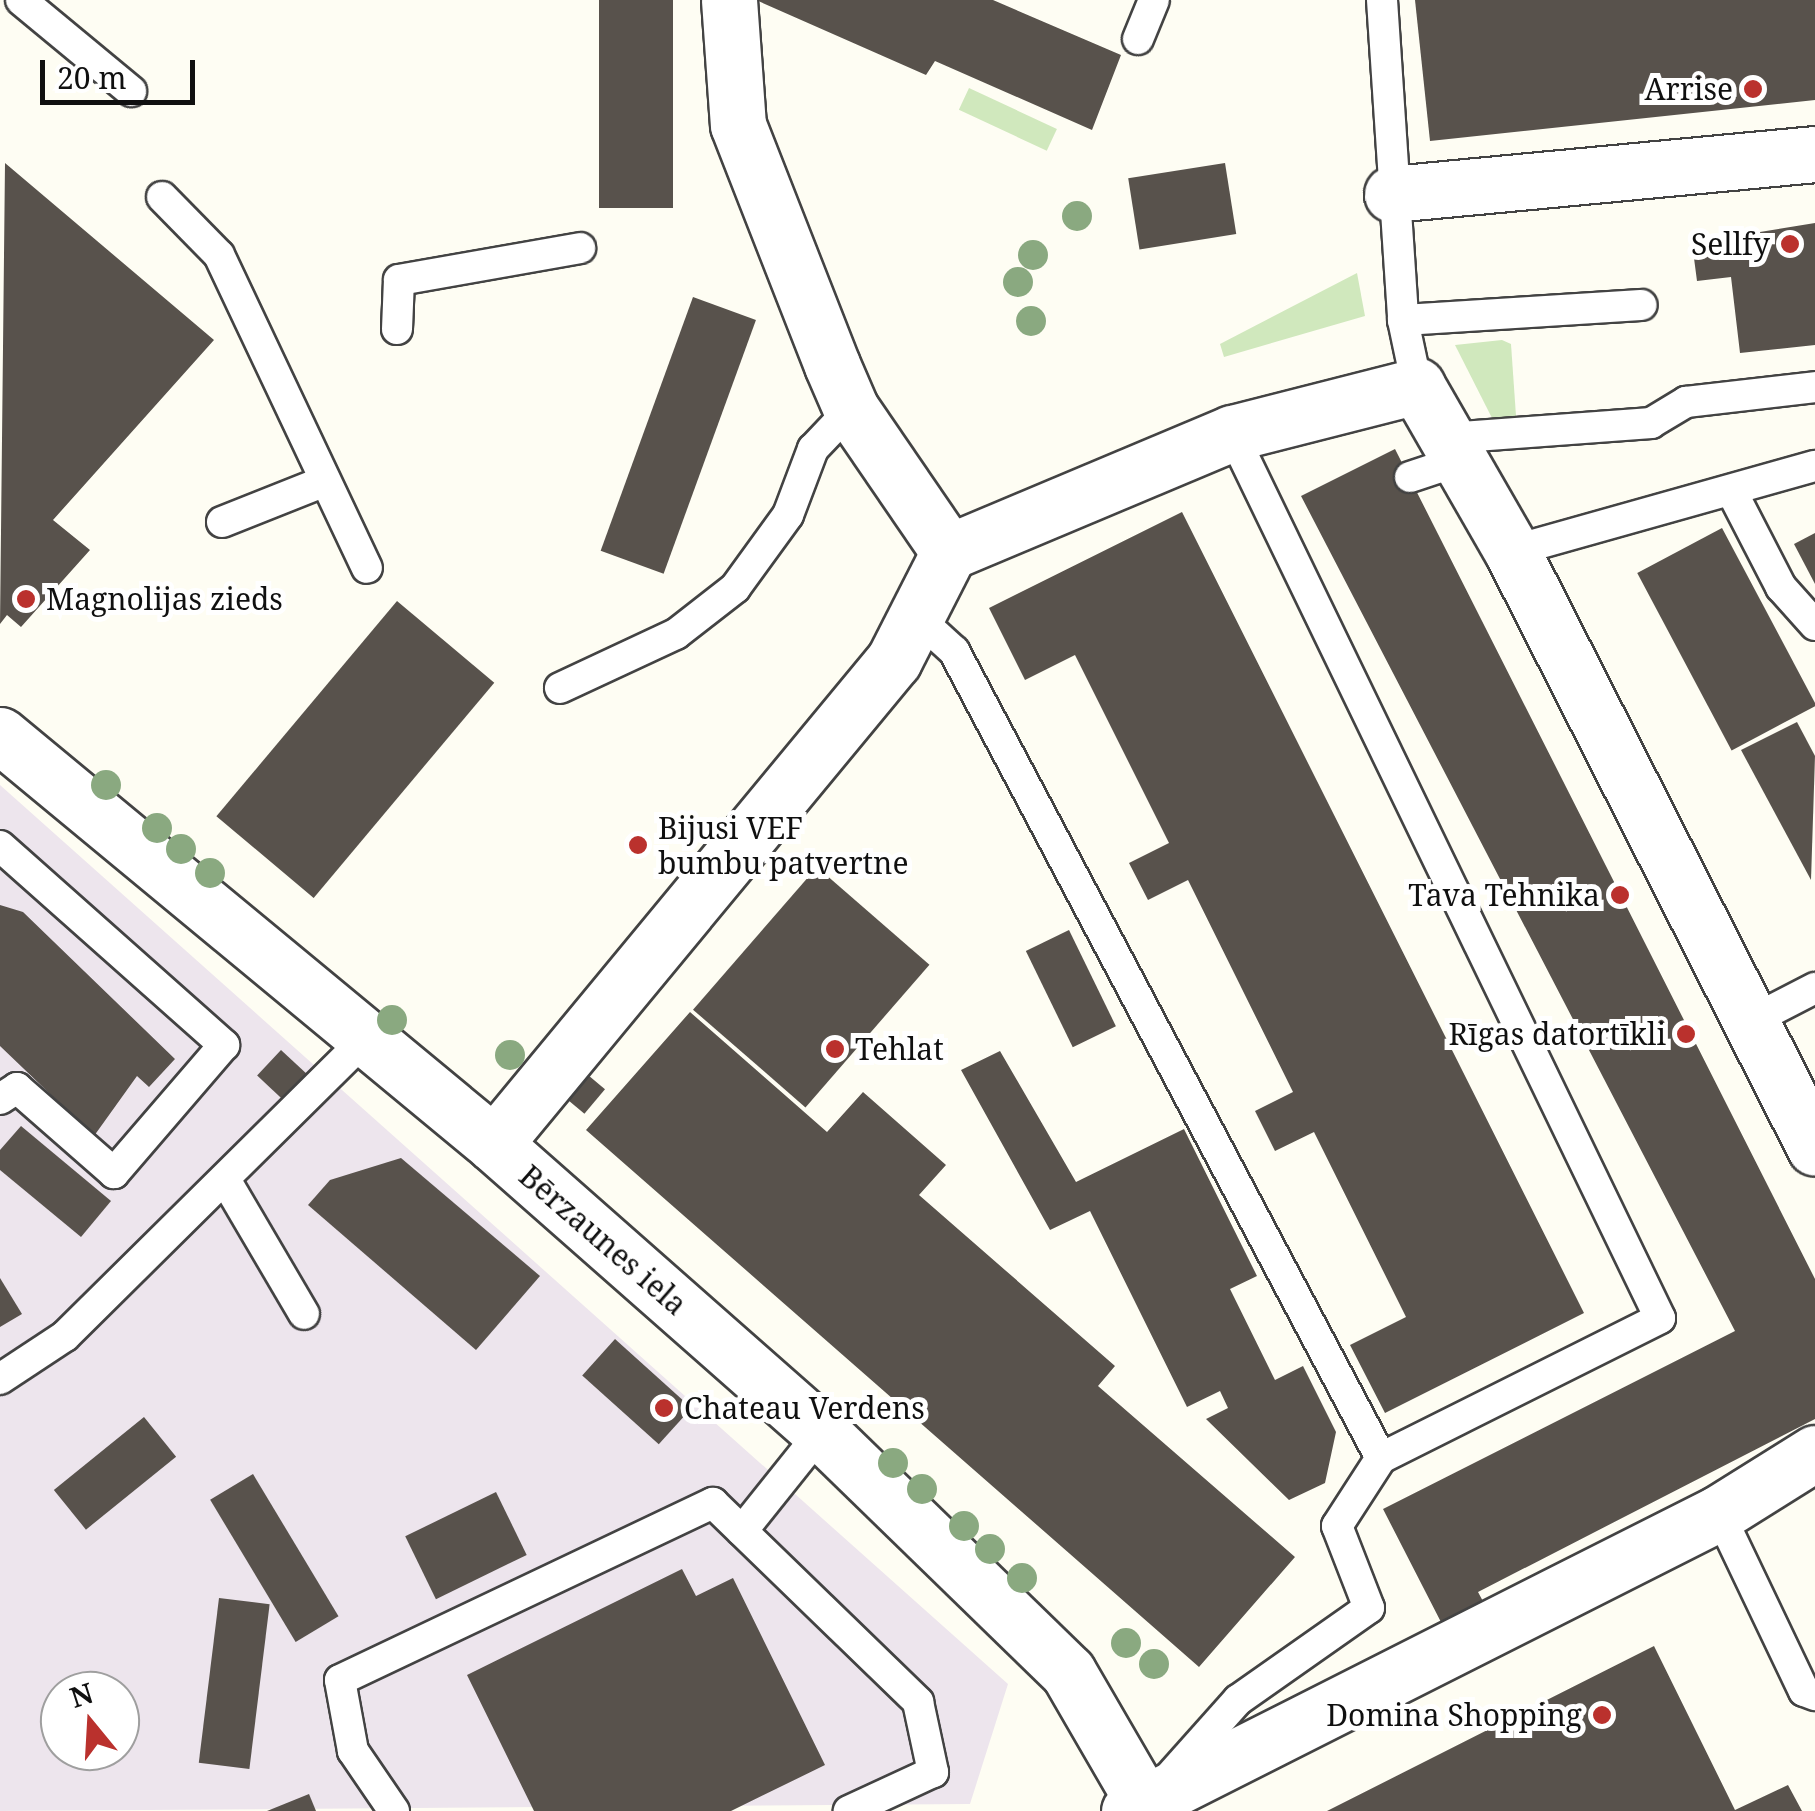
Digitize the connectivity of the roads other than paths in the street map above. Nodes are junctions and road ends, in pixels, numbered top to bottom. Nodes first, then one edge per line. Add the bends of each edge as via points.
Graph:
1 (22, 0) edge
2 (728, 0) edge
3 (1154, 0) edge
4 (1382, 0) edge
5 (1138, 39) dead end
6 (132, 91) dead end
7 (1815, 154) edge
8 (1392, 194) junction
9 (162, 197) dead end
10 (580, 248) dead end
11 (1642, 305) dead end
12 (1403, 320) junction
13 (397, 328) dead end
14 (1417, 386) junction
15 (1815, 387) edge
16 (850, 409) junction
17 (1232, 433) junction
18 (1455, 449) junction
19 (1815, 466) edge
20 (1410, 477) dead end
21 (325, 481) junction
22 (1734, 494) junction
23 (222, 522) dead end
24 (1512, 551) junction
25 (949, 552) junction
26 (368, 568) dead end
27 (920, 620) junction
28 (1815, 625) edge
29 (560, 688) dead end
30 (0, 735) edge
31 (0, 846) edge
32 (1815, 988) edge
33 (1751, 1022) junction
34 (367, 1037) junction
35 (0, 1100) edge
36 (494, 1144) junction
37 (1815, 1148) edge
38 (226, 1181) junction
39 (304, 1314) dead end
40 (0, 1379) edge
41 (821, 1432) junction
42 (1815, 1453) edge
43 (1381, 1458) junction
44 (1719, 1512) junction
45 (742, 1532) junction
46 (1815, 1694) edge
47 (1137, 1807) edge
48 (394, 1811) edge
49 (849, 1811) edge

1 - 6 lane
2 - 16 street via 738,125
3 - 5 lane
4 - 8 lane
7 - 8 street
8 - 12 lane
9 - 21 lane via 219,256
10 - 13 lane via 399,280
11 - 12 lane
12 - 14 lane
14 - 17 street
14 - 18 street
15 - 18 lane via 1686,402 1651,423
16 - 25 street
16 - 29 lane via 813,449 788,515 735,588 676,634
17 - 25 street
17 - 43 lane via 1660,1318
18 - 20 lane
18 - 24 street
19 - 22 lane
21 - 23 lane
21 - 26 lane
22 - 24 lane via 1598,520
22 - 28 lane via 1781,587
24 - 33 street
25 - 27 street
27 - 36 street
27 - 43 lane via 954,651
30 - 34 street, Bērzaunes iela
31 - 35 lane via 224,1045 114,1172 18,1088
32 - 33 lane
33 - 37 street
34 - 36 street, Bērzaunes iela
34 - 38 lane
36 - 41 street, Bērzaunes iela
38 - 39 lane
38 - 40 lane via 65,1336
41 - 45 lane
41 - 47 street, Bērzaunes iela via 1068,1672
42 - 44 street
43 - 47 lane via 1338,1526 1368,1608 1238,1700
44 - 46 lane via 1804,1691
44 - 47 street
45 - 48 lane via 713,1504 340,1680 353,1750
45 - 49 lane via 918,1702 934,1772

